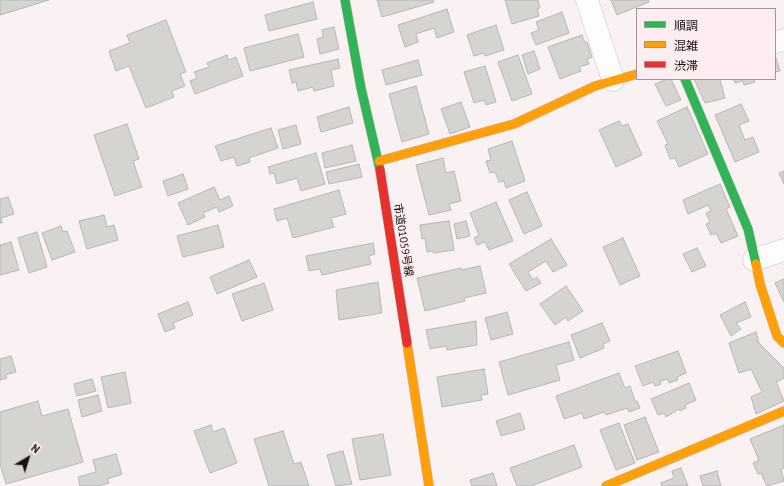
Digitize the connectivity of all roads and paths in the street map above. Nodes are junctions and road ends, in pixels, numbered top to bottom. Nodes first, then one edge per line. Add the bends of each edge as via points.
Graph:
1 (345, 0) edge
2 (587, 0) edge
3 (636, 74) edge
4 (613, 80) junction
5 (686, 80) edge
6 (379, 161) junction
7 (784, 250) edge
8 (754, 260) junction
9 (784, 343) edge
10 (784, 411) edge
11 (429, 486) edge
12 (606, 486) edge

1 - 6 street, 市道01059号線 via 361,88
2 - 4 street
3 - 4 street
4 - 6 street via 514,124
5 - 8 street via 748,229
6 - 11 street, 市道01059号線
7 - 8 street
8 - 9 street via 777,336
10 - 12 street

